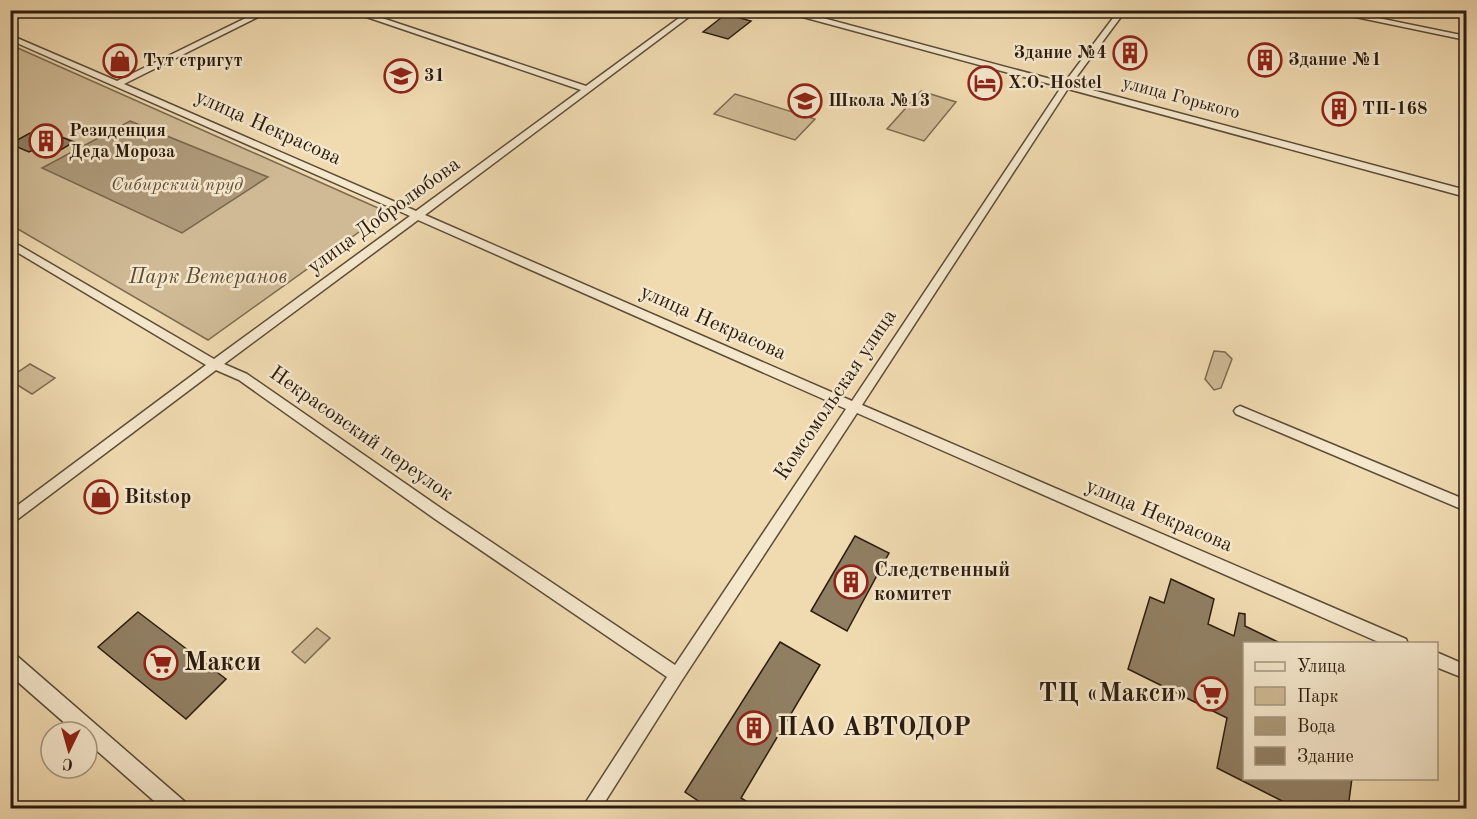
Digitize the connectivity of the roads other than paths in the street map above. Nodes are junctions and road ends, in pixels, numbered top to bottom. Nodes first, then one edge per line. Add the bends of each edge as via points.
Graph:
1 (269, 10) edge
2 (349, 10) edge
3 (695, 10) edge
4 (781, 10) edge
5 (1124, 10) edge
6 (1324, 10) edge
7 (10, 38) edge
8 (1467, 38) edge
9 (117, 84) junction
10 (1066, 86) junction
11 (588, 90) junction
12 (1467, 194) edge
13 (417, 216) junction
14 (10, 243) edge
15 (215, 365) junction
16 (854, 407) junction
17 (1240, 411) dead end
18 (1467, 506) edge
19 (10, 519) edge
20 (1396, 642) edge
21 (1438, 659) edge
22 (10, 662) edge
23 (1467, 672) edge
24 (677, 675) junction
25 (177, 808) edge
26 (592, 808) edge

1 - 9 street
2 - 11 street
3 - 11 street, улица Добролюбова
4 - 10 street, улица Горького
5 - 10 street, Комсомольская улица
6 - 8 street
7 - 9 street, улица Некрасова
9 - 13 street, улица Некрасова
10 - 12 street, улица Горького
10 - 16 street, Комсомольская улица
11 - 13 street, улица Добролюбова
13 - 15 street, улица Добролюбова
13 - 16 street, улица Некрасова
14 - 15 street, Некрасовский переулок
15 - 19 street, улица Добролюбова
15 - 24 street, Некрасовский переулок via 243,377
16 - 20 street, улица Некрасова
16 - 24 street, Комсомольская улица
17 - 18 street
21 - 23 street
22 - 25 street
24 - 26 street, Комсомольская улица

